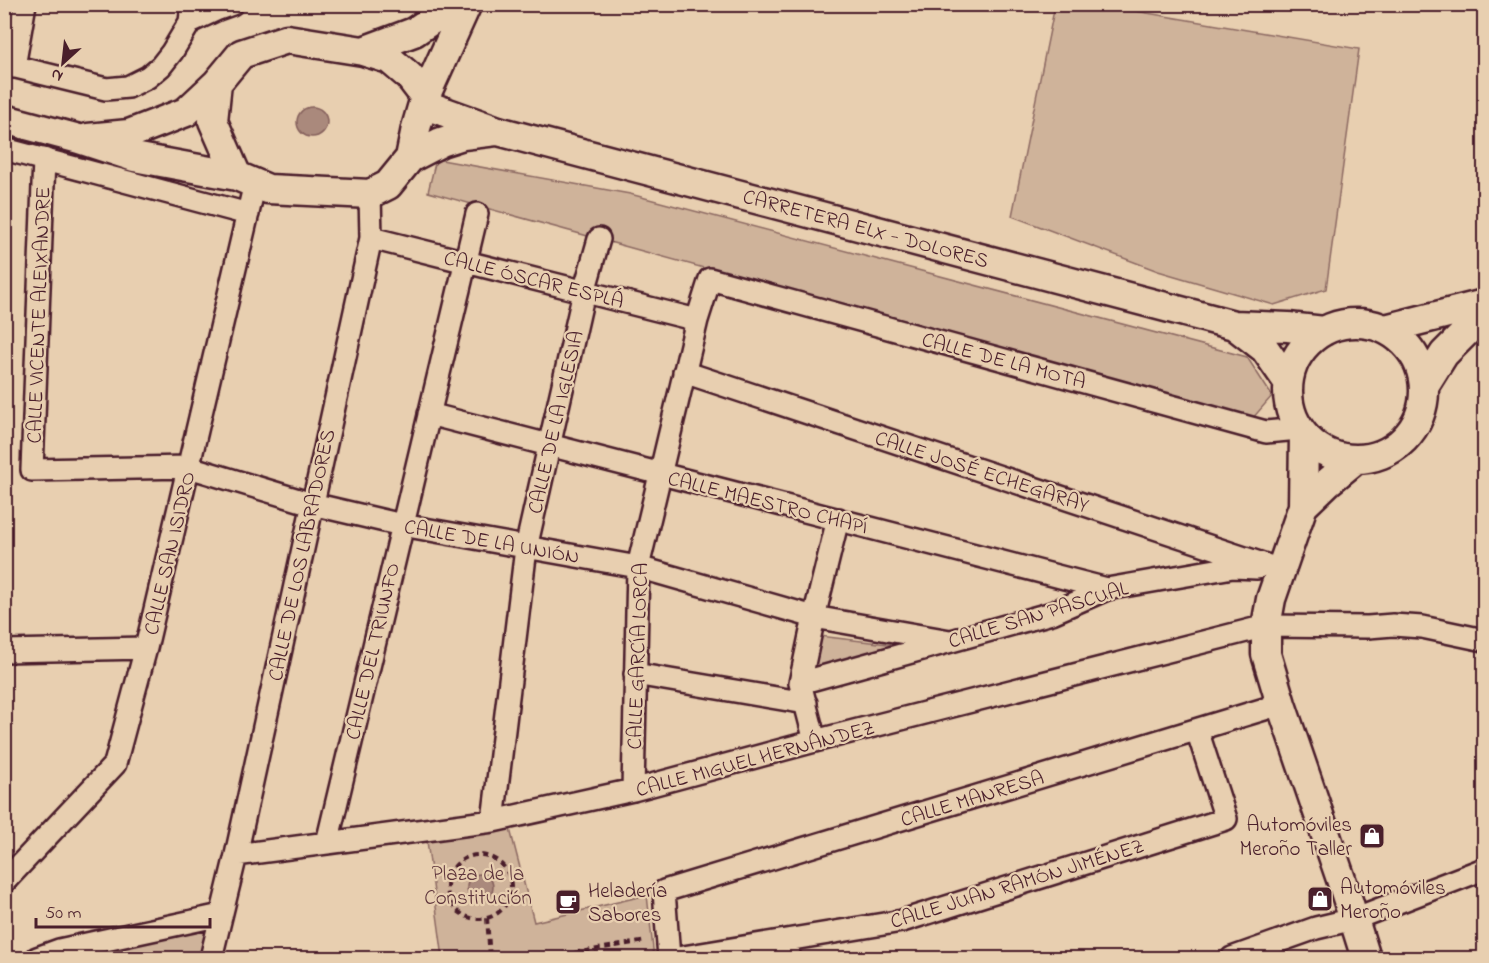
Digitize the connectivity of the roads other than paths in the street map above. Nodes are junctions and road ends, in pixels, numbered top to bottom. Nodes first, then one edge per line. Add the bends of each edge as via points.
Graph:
1 (25, 4) edge
2 (232, 4) edge
3 (455, 4) edge
4 (467, 4) edge
5 (191, 14) edge
6 (363, 51) junction
7 (9, 66) edge
8 (218, 83) junction
9 (424, 100) junction
10 (4, 118) edge
11 (498, 131) junction
12 (79, 140) junction
13 (4, 149) edge
14 (410, 158) junction
15 (44, 159) junction
16 (246, 179) junction
17 (370, 194) junction
18 (248, 214) junction
19 (477, 214) dead end
20 (371, 238) junction
21 (599, 239) dead end
22 (466, 262) junction
23 (710, 279) joint
24 (584, 292) junction
25 (1485, 304) edge
26 (1485, 318) edge
27 (697, 320) junction
28 (1234, 325) junction
29 (1385, 329) junction
30 (1324, 331) junction
31 (684, 372) junction
32 (1288, 382) junction
33 (1424, 386) junction
34 (429, 414) junction
35 (1301, 432) junction
36 (550, 446) junction
37 (1356, 459) junction
38 (189, 467) junction
39 (32, 470) joint
40 (660, 474) junction
41 (312, 504) junction
42 (1303, 506) junction
43 (838, 519) junction
44 (402, 525) junction
45 (526, 548) junction
46 (638, 567) junction
47 (1281, 570) junction
48 (1107, 589) junction
49 (814, 617) junction
50 (1266, 626) junction
51 (1485, 640) edge
52 (950, 641) junction
53 (146, 648) junction
54 (4, 651) edge
55 (635, 674) junction
56 (803, 693) junction
57 (1281, 705) junction
58 (1197, 730) junction
59 (815, 741) junction
60 (633, 790) junction
61 (493, 821) junction
62 (327, 843) junction
63 (236, 855) junction
64 (1485, 869) edge
65 (4, 882) edge
66 (221, 915) junction
67 (1354, 919) junction
68 (788, 949) edge
69 (59, 954) edge
70 (37, 958) edge
71 (210, 958) edge
72 (669, 958) edge
73 (677, 958) edge
74 (1232, 958) edge
75 (1366, 958) edge

1 - 7 street
2 - 5 street
3 - 6 main road via 414,32
4 - 9 main road
5 - 7 street via 161,66 128,87 106,89
6 - 8 main road via 287,39 241,54
6 - 9 main road via 389,59 409,76
8 - 12 main road via 186,112 129,134
8 - 16 main road via 213,121 224,149
9 - 11 main road
9 - 14 main road
10 - 12 main road
11 - 14 main road via 463,135
11 - 28 main road, CARRETERA ELX - DOLORES
12 - 16 main road via 134,157
13 - 15 street
14 - 17 main road via 388,185
15 - 18 street
15 - 39 street, CALLE VICENTE ALEIXANDRE
16 - 17 main road via 268,189
16 - 18 street, CALLE SAN ISIDRO
17 - 20 street, CALLE DE LOS LABRADORES
18 - 38 street, CALLE SAN ISIDRO
19 - 22 street, CALLE DEL TRIUNFO
20 - 22 street, CALLE ÓSCAR ESPLÁ
20 - 41 street, CALLE DE LOS LABRADORES
21 - 24 street, CALLE DE LA IGLESIA
22 - 24 street, CALLE ÓSCAR ESPLÁ
22 - 34 street, CALLE DEL TRIUNFO
23 - 27 street, CALLE GARCÍA LORCA
23 - 35 street, CALLE DE LA MOTA via 1266,432
24 - 27 street, CALLE ÓSCAR ESPLÁ
24 - 36 street, CALLE DE LA IGLESIA
25 - 29 main road
26 - 33 main road via 1444,354
27 - 31 street, CALLE GARCÍA LORCA
28 - 30 main road, CARRETERA ELX - DOLORES
28 - 32 main road, CARRETERA ELX - DOLORES via 1265,349
29 - 30 main road via 1354,323
29 - 33 main road via 1404,343 1418,363
30 - 32 main road via 1300,352
31 - 40 street, CALLE GARCÍA LORCA
31 - 47 street, CALLE JOSÉ ECHEGARAY
32 - 35 main road via 1290,406
33 - 37 main road via 1423,405 1406,438 1392,450
34 - 36 street, CALLE MAESTRO CHAPÍ
34 - 44 street, CALLE DEL TRIUNFO
35 - 37 main road via 1327,453
35 - 42 main road
36 - 40 street, CALLE MAESTRO CHAPÍ
36 - 45 street, CALLE DE LA IGLESIA
37 - 42 main road
38 - 39 street, CALLE DE LA UNIÓN
38 - 41 street, CALLE DE LA UNIÓN
38 - 53 street, CALLE SAN ISIDRO
40 - 43 street, CALLE MAESTRO CHAPÍ
40 - 46 street, CALLE GARCÍA LORCA
41 - 44 street, CALLE DE LA UNIÓN
41 - 63 street, CALLE DE LOS LABRADORES
42 - 47 main road
43 - 48 street, CALLE MAESTRO CHAPÍ
43 - 49 street
44 - 45 street, CALLE DE LA UNIÓN
44 - 62 street, CALLE DEL TRIUNFO
45 - 46 street, CALLE DE LA UNIÓN
45 - 61 street, CALLE DE LA IGLESIA
46 - 49 street, CALLE DE LA UNIÓN
46 - 55 street, CALLE GARCÍA LORCA
47 - 48 street, CALLE SAN PASCUAL via 1233,567
47 - 50 main road
48 - 52 street, CALLE SAN PASCUAL via 1052,612
49 - 52 street, CALLE DE LA UNIÓN
49 - 56 street
50 - 51 street, CALLE MIGUEL HERNÁNDEZ via 1394,625
50 - 57 main road via 1266,654
50 - 59 street, CALLE MIGUEL HERNÁNDEZ
52 - 56 street, CALLE SAN PASCUAL
53 - 54 street
53 - 65 street, CALLE SAN ISIDRO via 115,764
55 - 56 street
55 - 60 street, CALLE GARCÍA LORCA
56 - 59 street
57 - 58 street, CALLE MANRESA
57 - 67 main road
58 - 68 street, CALLE JUAN RAMÓN JIMÉNEZ via 1226,819 902,921
58 - 72 street, CALLE MANRESA via 664,891
59 - 60 street, CALLE MIGUEL HERNÁNDEZ
60 - 61 street, CALLE MIGUEL HERNÁNDEZ
61 - 62 street, CALLE MIGUEL HERNÁNDEZ
62 - 63 street, CALLE MIGUEL HERNÁNDEZ
63 - 66 street, CALLE DE LOS LABRADORES
64 - 67 street
66 - 69 street
66 - 71 street, CALLE DE LOS LABRADORES
67 - 74 street
67 - 75 main road
68 - 73 street, CALLE JUAN RAMÓN JIMÉNEZ
69 - 70 street

